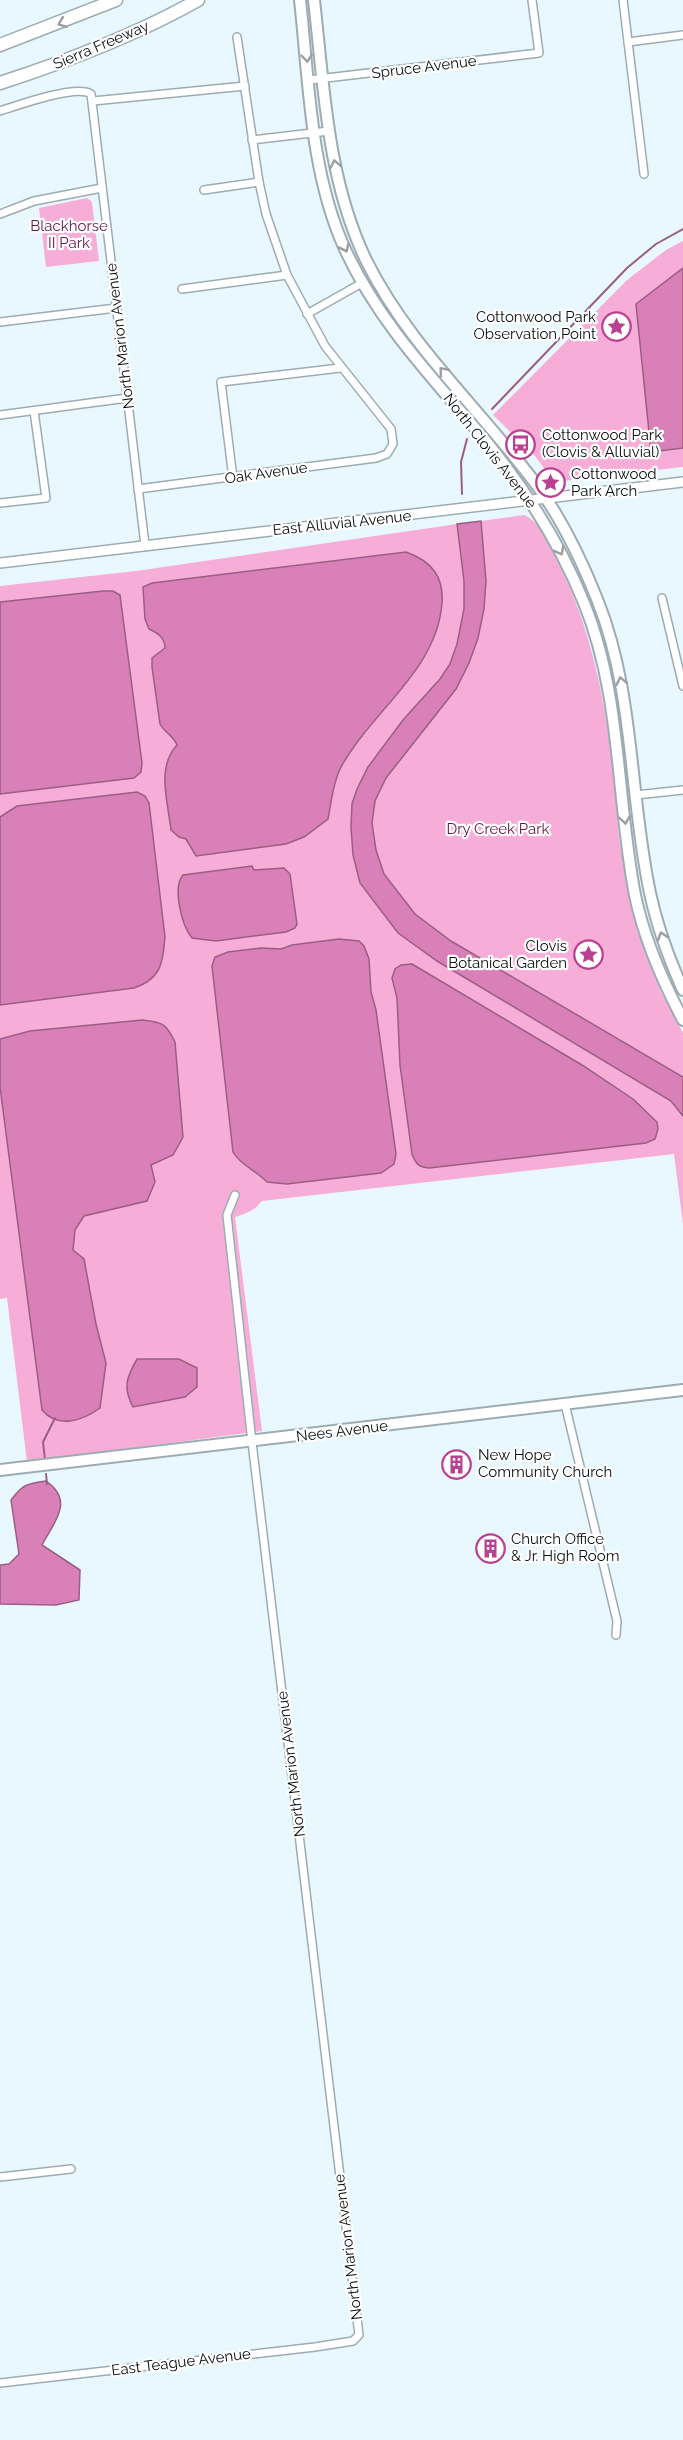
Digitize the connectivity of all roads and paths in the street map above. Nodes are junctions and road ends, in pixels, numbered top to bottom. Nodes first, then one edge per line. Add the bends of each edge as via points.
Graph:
1 (116, 0) edge
2 (198, 0) edge
3 (300, 0) edge
4 (314, 0) edge
5 (532, 0) edge
6 (623, 0) edge
7 (683, 35) edge
8 (237, 37) dead end
9 (628, 42) junction
10 (0, 45) edge
11 (323, 78) junction
12 (309, 80) junction
13 (0, 82) edge
14 (245, 86) junction
15 (93, 100) junction
16 (0, 111) edge
17 (329, 131) junction
18 (315, 132) junction
19 (252, 140) junction
20 (644, 174) dead end
21 (259, 182) junction
22 (102, 188) junction
23 (204, 190) dead end
24 (0, 214) edge
25 (287, 275) junction
26 (362, 283) junction
27 (182, 289) dead end
28 (116, 308) junction
29 (307, 314) junction
30 (0, 322) edge
31 (418, 341) junction
32 (340, 368) junction
33 (127, 398) junction
34 (34, 411) junction
35 (0, 415) edge
36 (233, 478) junction
37 (683, 482) edge
38 (138, 489) junction
39 (546, 499) junction
40 (531, 500) junction
41 (0, 503) edge
42 (145, 545) junction
43 (0, 563) edge
44 (662, 598) dead end
45 (683, 686) edge
46 (610, 695) junction
47 (683, 790) edge
48 (636, 795) junction
49 (683, 992) edge
50 (672, 998) junction
51 (683, 1020) edge
52 (235, 1195) dead end
53 (683, 1390) edge
54 (566, 1404) junction
55 (252, 1442) junction
56 (0, 1470) edge
57 (616, 1635) dead end
58 (71, 2169) dead end
59 (0, 2177) edge
60 (359, 2335) joint
61 (0, 2383) edge

1 -> 10 highway
2 - 13 highway, Sierra Freeway via 90,51
3 -> 12 main road, North Clovis Avenue
4 - 11 main road, North Clovis Avenue
5 - 11 street, Spruce Avenue via 539,53
6 - 9 street
7 - 9 street
8 - 14 street
9 - 20 street
11 - 12 street, Spruce Avenue
11 - 17 main road, North Clovis Avenue
12 - 18 main road, North Clovis Avenue
14 - 15 street
14 - 19 street
15 - 16 street, North Marion Avenue via 89,91 55,94
15 - 22 street, North Marion Avenue
17 - 18 street
31 -> 17 main road, North Clovis Avenue via 391,304 356,238 340,189
18 - 19 street
18 -> 26 main road, North Clovis Avenue via 334,219
19 - 21 street
21 - 23 street
21 - 25 street
22 - 24 street via 34,201
22 - 28 street, North Marion Avenue
25 - 27 street
25 - 29 street
26 - 29 street
26 - 31 main road via 378,297 405,337
26 - 40 main road, North Clovis Avenue via 402,343
28 - 30 street
28 - 33 street, North Marion Avenue
29 - 32 street
39 -> 31 main road, North Clovis Avenue
32 - 36 street via 221,381
32 - 36 street, Oak Avenue via 391,429 393,444 387,454
33 - 34 street
33 - 38 street, North Marion Avenue
34 - 35 street
34 - 41 street via 46,498
36 - 38 street, Oak Avenue
37 - 39 street, East Alluvial Avenue
38 - 42 street, North Marion Avenue
39 - 40 street, East Alluvial Avenue
48 -> 39 main road, North Clovis Avenue via 628,722 613,645 575,548
40 - 42 street, East Alluvial Avenue
40 -> 46 main road, North Clovis Avenue via 562,554 585,606
42 - 43 street, East Alluvial Avenue
44 - 45 street
46 - 48 main road via 620,723 629,788
46 -> 50 main road, North Clovis Avenue via 635,893 656,964
47 - 48 street
49 -> 48 main road, North Clovis Avenue via 669,960 650,893
49 - 50 street
50 - 51 main road, North Clovis Avenue
52 - 55 street, North Marion Avenue via 227,1215
53 - 54 main road, Nees Avenue
54 - 55 main road, Nees Avenue
54 - 57 street via 617,1621
55 - 56 main road, Nees Avenue
55 - 60 street, North Marion Avenue
58 - 59 street
60 - 61 street, East Teague Avenue via 353,2341 315,2347

